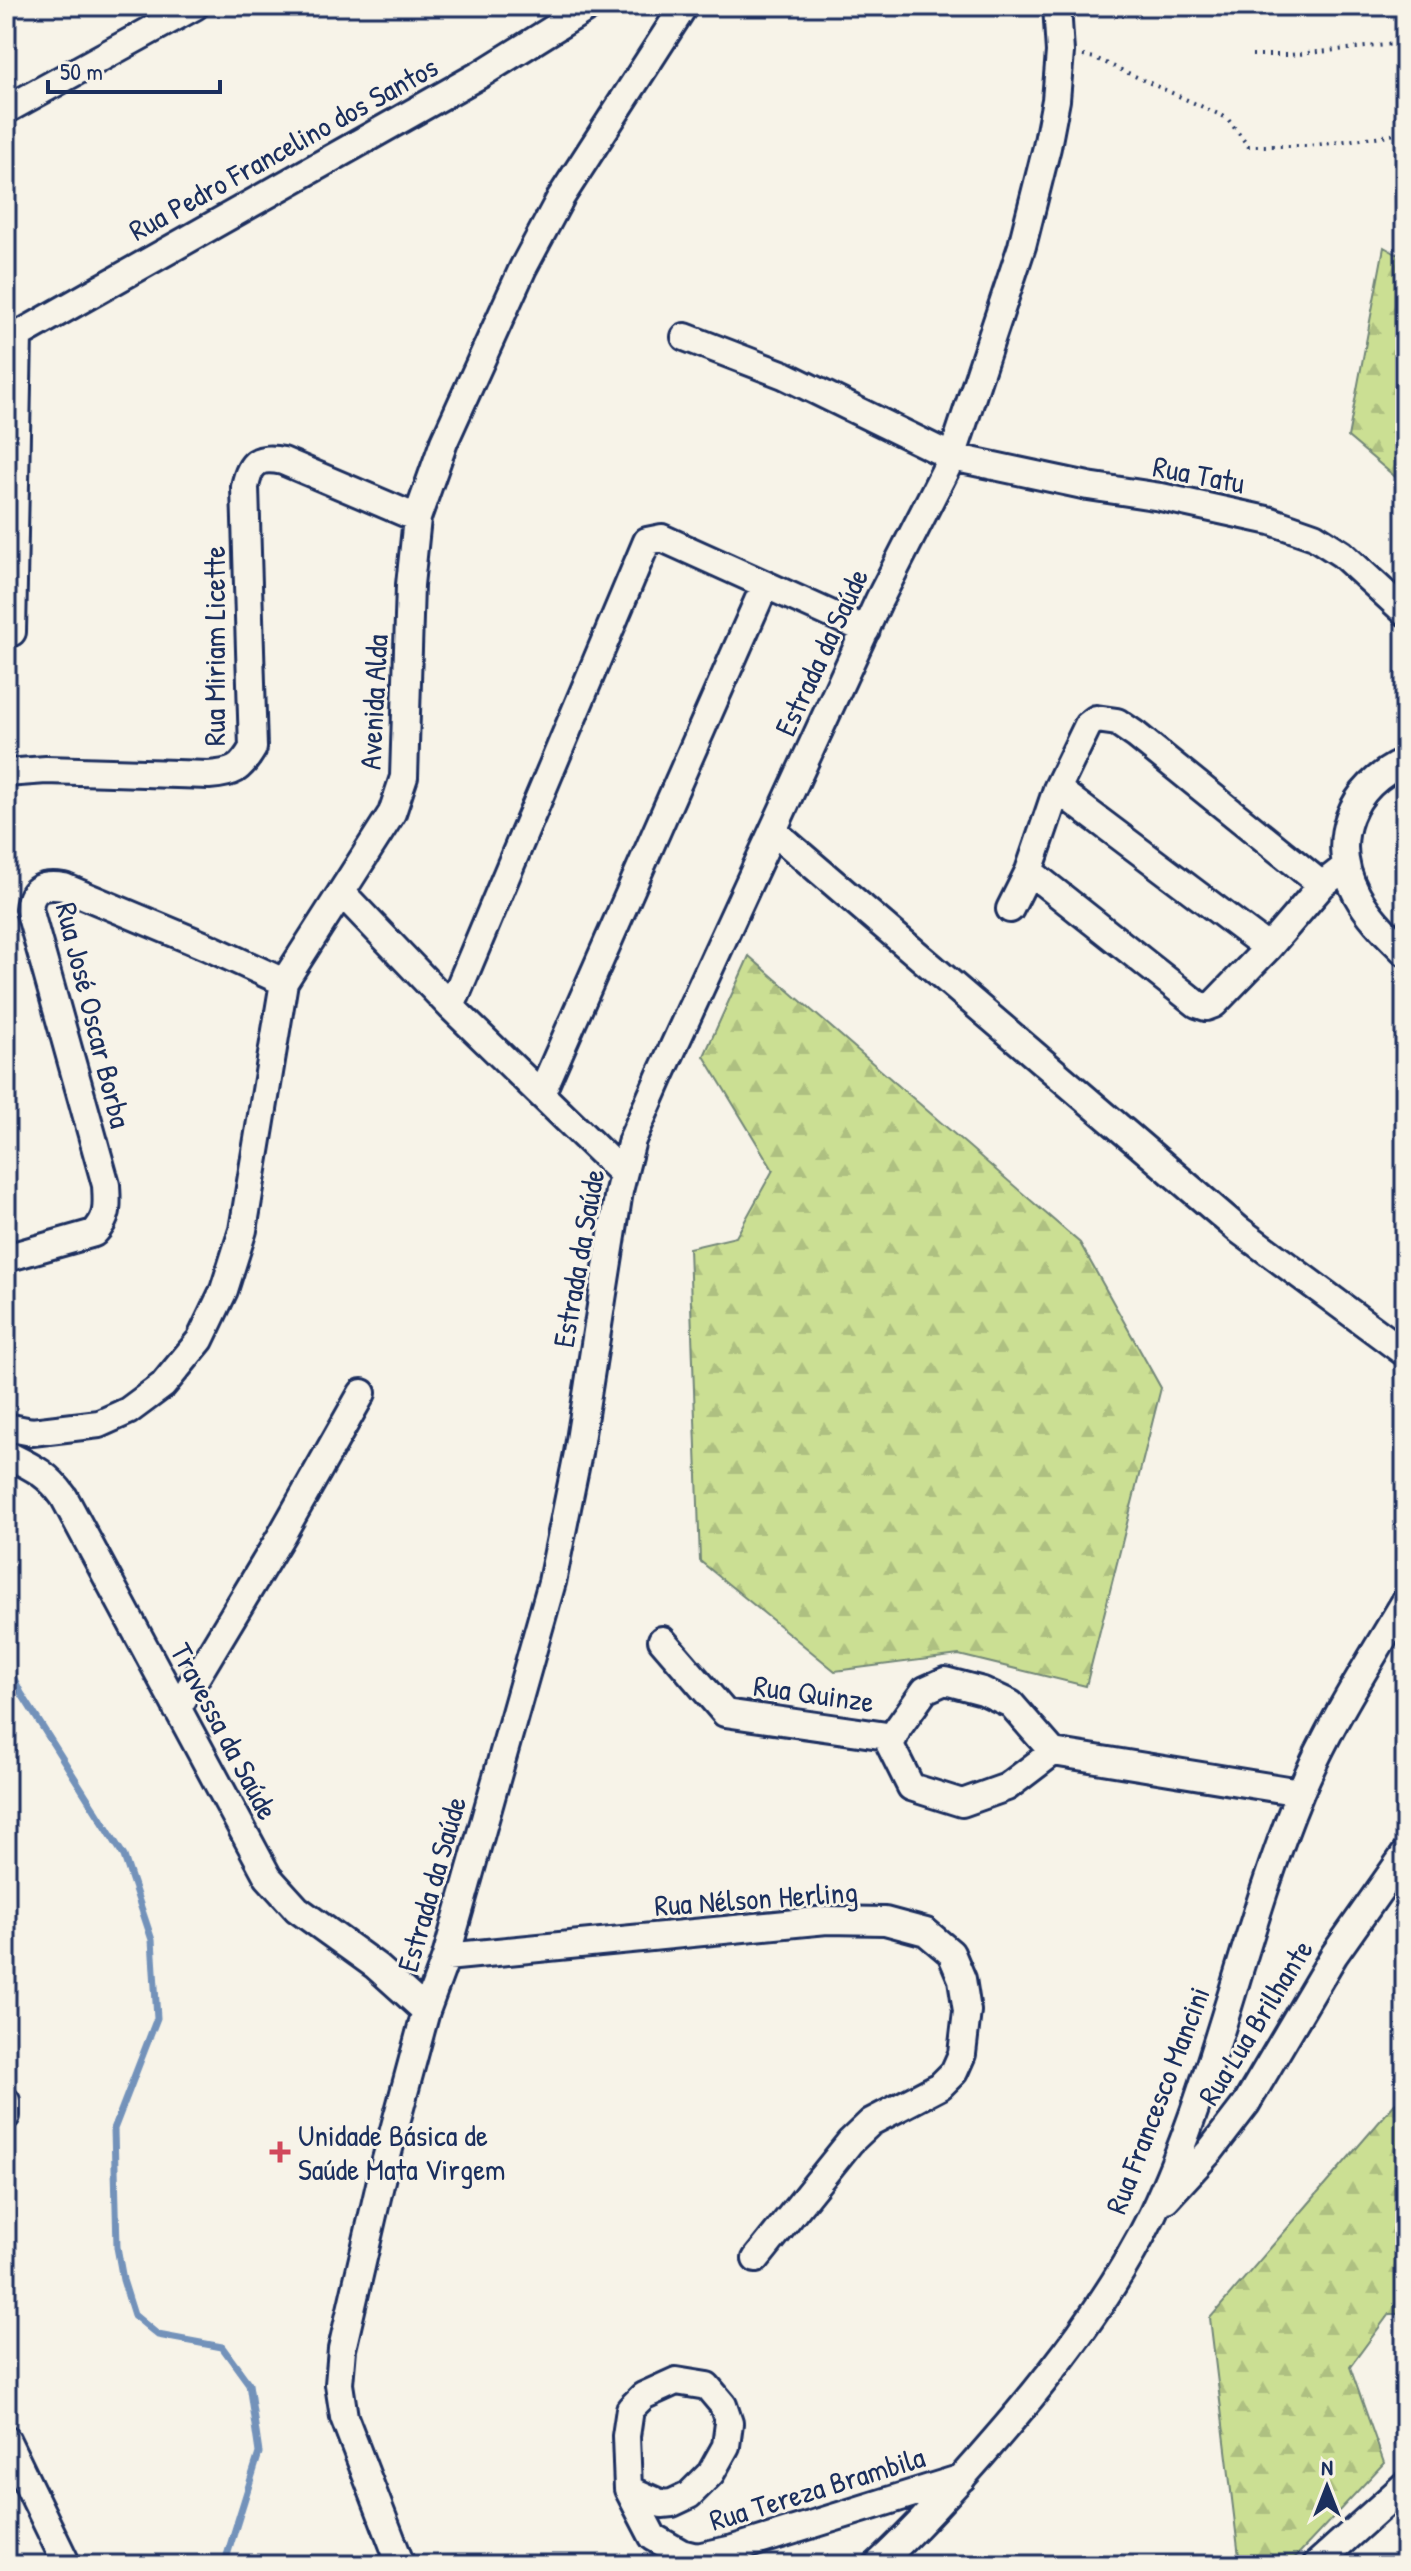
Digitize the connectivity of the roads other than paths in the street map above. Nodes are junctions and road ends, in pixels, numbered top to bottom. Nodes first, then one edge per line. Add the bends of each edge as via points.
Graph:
1 (195, 6) edge
2 (590, 6) edge
3 (684, 6) edge
4 (1057, 6) edge
5 (6, 110) edge
6 (685, 337) dead end
7 (12, 338) edge
8 (952, 457) junction
9 (417, 518) junction
10 (765, 585) junction
11 (1405, 612) edge
12 (866, 630) junction
13 (12, 632) dead end
14 (1405, 762) edge
15 (6, 773) edge
16 (1057, 789) junction
17 (773, 831) junction
18 (1345, 867) junction
19 (1029, 871) junction
20 (1322, 885) junction
21 (342, 893) junction
22 (1010, 909) dead end
23 (1268, 948) junction
24 (1405, 952) edge
25 (284, 982) junction
26 (451, 1007) junction
27 (541, 1094) junction
28 (623, 1174) junction
29 (6, 1258) edge
30 (1405, 1353) edge
31 (362, 1393) dead end
32 (6, 1427) edge
33 (6, 1454) edge
34 (1405, 1602) edge
35 (662, 1640) dead end
36 (177, 1709) junction
37 (894, 1737) junction
38 (1053, 1752) junction
39 (1300, 1792) junction
40 (1405, 1854) edge
41 (446, 1957) junction
42 (426, 2011) junction
43 (6, 2101) edge
44 (6, 2116) edge
45 (1151, 2216) junction
46 (756, 2259) dead end
47 (6, 2439) edge
48 (962, 2478) junction
49 (1405, 2485) edge
50 (628, 2489) junction
51 (67, 2565) edge
52 (401, 2565) edge
53 (877, 2565) edge
54 (1316, 2565) edge

1 - 5 street
2 - 7 street, Rua Pedro Francelino dos Santos via 481,74
3 - 9 street, Avenida Alda via 561,197 523,268 444,442
4 - 8 street, Estrada da Saúde via 1060,52 1049,135 1022,246
6 - 8 street, Rua Tatu via 784,375
7 - 13 street
8 - 11 street, Rua Tatu via 1271,521 1314,536 1342,554
8 - 12 street, Estrada da Saúde
9 - 15 street, Rua Miriam Licette via 283,461 257,462 248,471 245,487 253,748 244,763 230,773 209,775
9 - 21 street, Avenida Alda via 404,777 392,813
10 - 12 street
10 - 26 street via 662,538 647,541
10 - 27 street
12 - 17 street, Estrada da Saúde
14 - 18 street via 1366,787 1351,810
16 - 19 street
16 - 20 street via 1088,725 1096,719 1117,722
16 - 23 street
17 - 28 street, Estrada da Saúde via 632,1140
17 - 30 street via 1239,1230
18 - 20 street
18 - 24 street via 1375,922
19 - 22 street
19 - 23 street via 1206,1007
20 - 23 street
21 - 25 street, Avenida Alda
21 - 26 street
25 - 29 street, Rua José Oscar Borba via 64,887 37,888 29,909 106,1185 108,1209 104,1224 94,1233
25 - 32 street, Avenida Alda via 243,1230 224,1290 200,1340 163,1385 128,1411 99,1424 32,1432
26 - 27 street
27 - 28 street
28 - 41 street, Estrada da Saúde via 552,1582
31 - 36 street
33 - 36 street, Travessa da Saúde via 40,1471 64,1497
34 - 39 street, Rua Francesco Mancini via 1335,1720
35 - 37 street, Rua Quinze via 725,1713
36 - 42 street, Travessa da Saúde via 268,1877 297,1909 376,1966
37 - 38 street, Rua Quinze via 925,1690 945,1681 1011,1704
37 - 38 street, Rua Quinze via 890,1745 911,1787 962,1803 1007,1787
38 - 39 street
39 - 45 street, Rua Francesco Mancini via 1204,2080
40 - 45 street, Rua Lua Brilhante via 1334,1955 1246,2104
41 - 42 street, Estrada da Saúde
41 - 46 street, Rua Nélson Herling via 827,1920 885,1921 926,1932 951,1953 967,2011 962,2054 954,2072 940,2086 871,2122
42 - 52 street, Estrada da Saúde via 342,2349 339,2384 344,2417
43 - 44 street
45 - 48 street, Rua Francesco Mancini via 1102,2301 1046,2382
47 - 51 street
48 - 50 street, Rua Tereza Brambila via 697,2557 653,2537
48 - 53 street, Rua Francesco Mancini
49 - 54 street
50 - 50 street via 630,2409 643,2396 676,2381 707,2386 723,2405 729,2423 726,2446 711,2473 689,2495 672,2503

